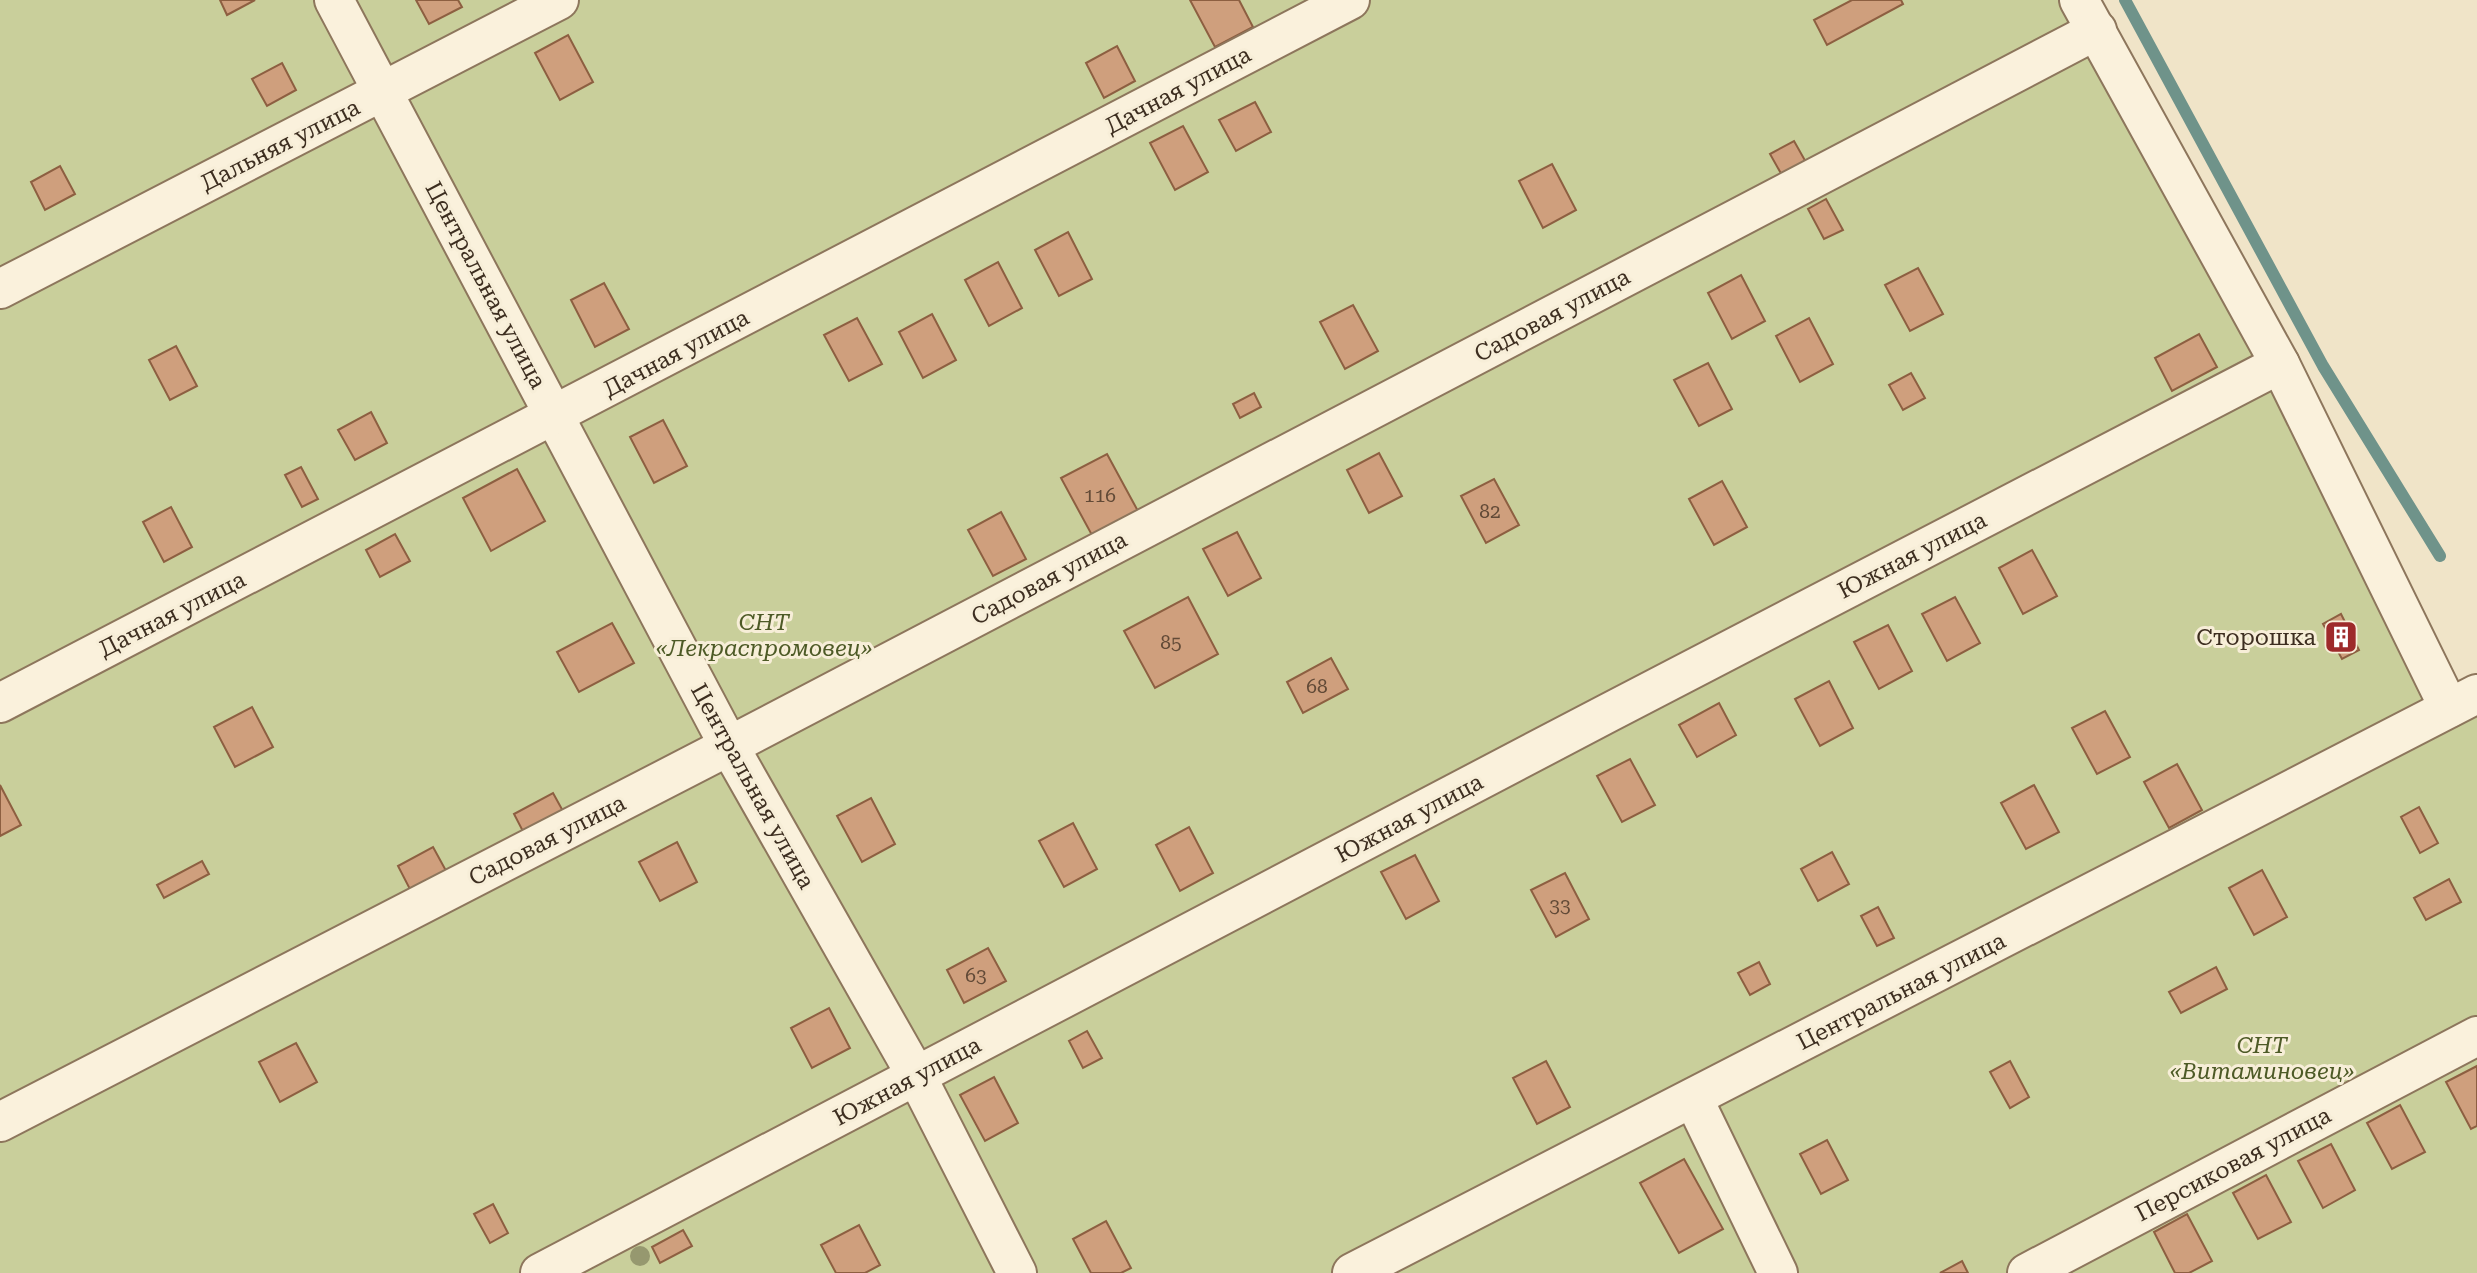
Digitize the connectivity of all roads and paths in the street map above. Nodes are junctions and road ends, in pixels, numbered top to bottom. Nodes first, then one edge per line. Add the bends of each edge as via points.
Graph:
1 (334, 0) edge
2 (559, 0) edge
3 (1350, 0) edge
4 (2088, 15) edge
5 (383, 93) junction
6 (0, 289) edge
7 (2280, 364) junction
8 (556, 416) junction
9 (2463, 701) edge
10 (0, 704) edge
11 (729, 746) junction
12 (2477, 1036) edge
13 (917, 1077) junction
14 (1693, 1098) junction
15 (0, 1122) edge
16 (540, 1273) edge
17 (1017, 1273) edge
18 (1352, 1273) edge
19 (1778, 1273) edge
20 (2027, 1273) edge

1 - 5 street, Центральная улица
2 - 5 street, Дальняя улица
3 - 8 street, Дачная улица
4 - 7 street
4 - 11 street, Садовая улица
5 - 6 street, Дальняя улица
5 - 8 street, Центральная улица
7 - 9 street
7 - 13 street, Южная улица
8 - 10 street, Дачная улица
8 - 11 street, Центральная улица
9 - 14 street, Центральная улица
11 - 13 street, Центральная улица
11 - 15 street, Садовая улица
12 - 20 street, Персиковая улица
13 - 16 street, Южная улица
13 - 17 street, Центральная улица
14 - 18 street, Центральная улица
14 - 19 street

